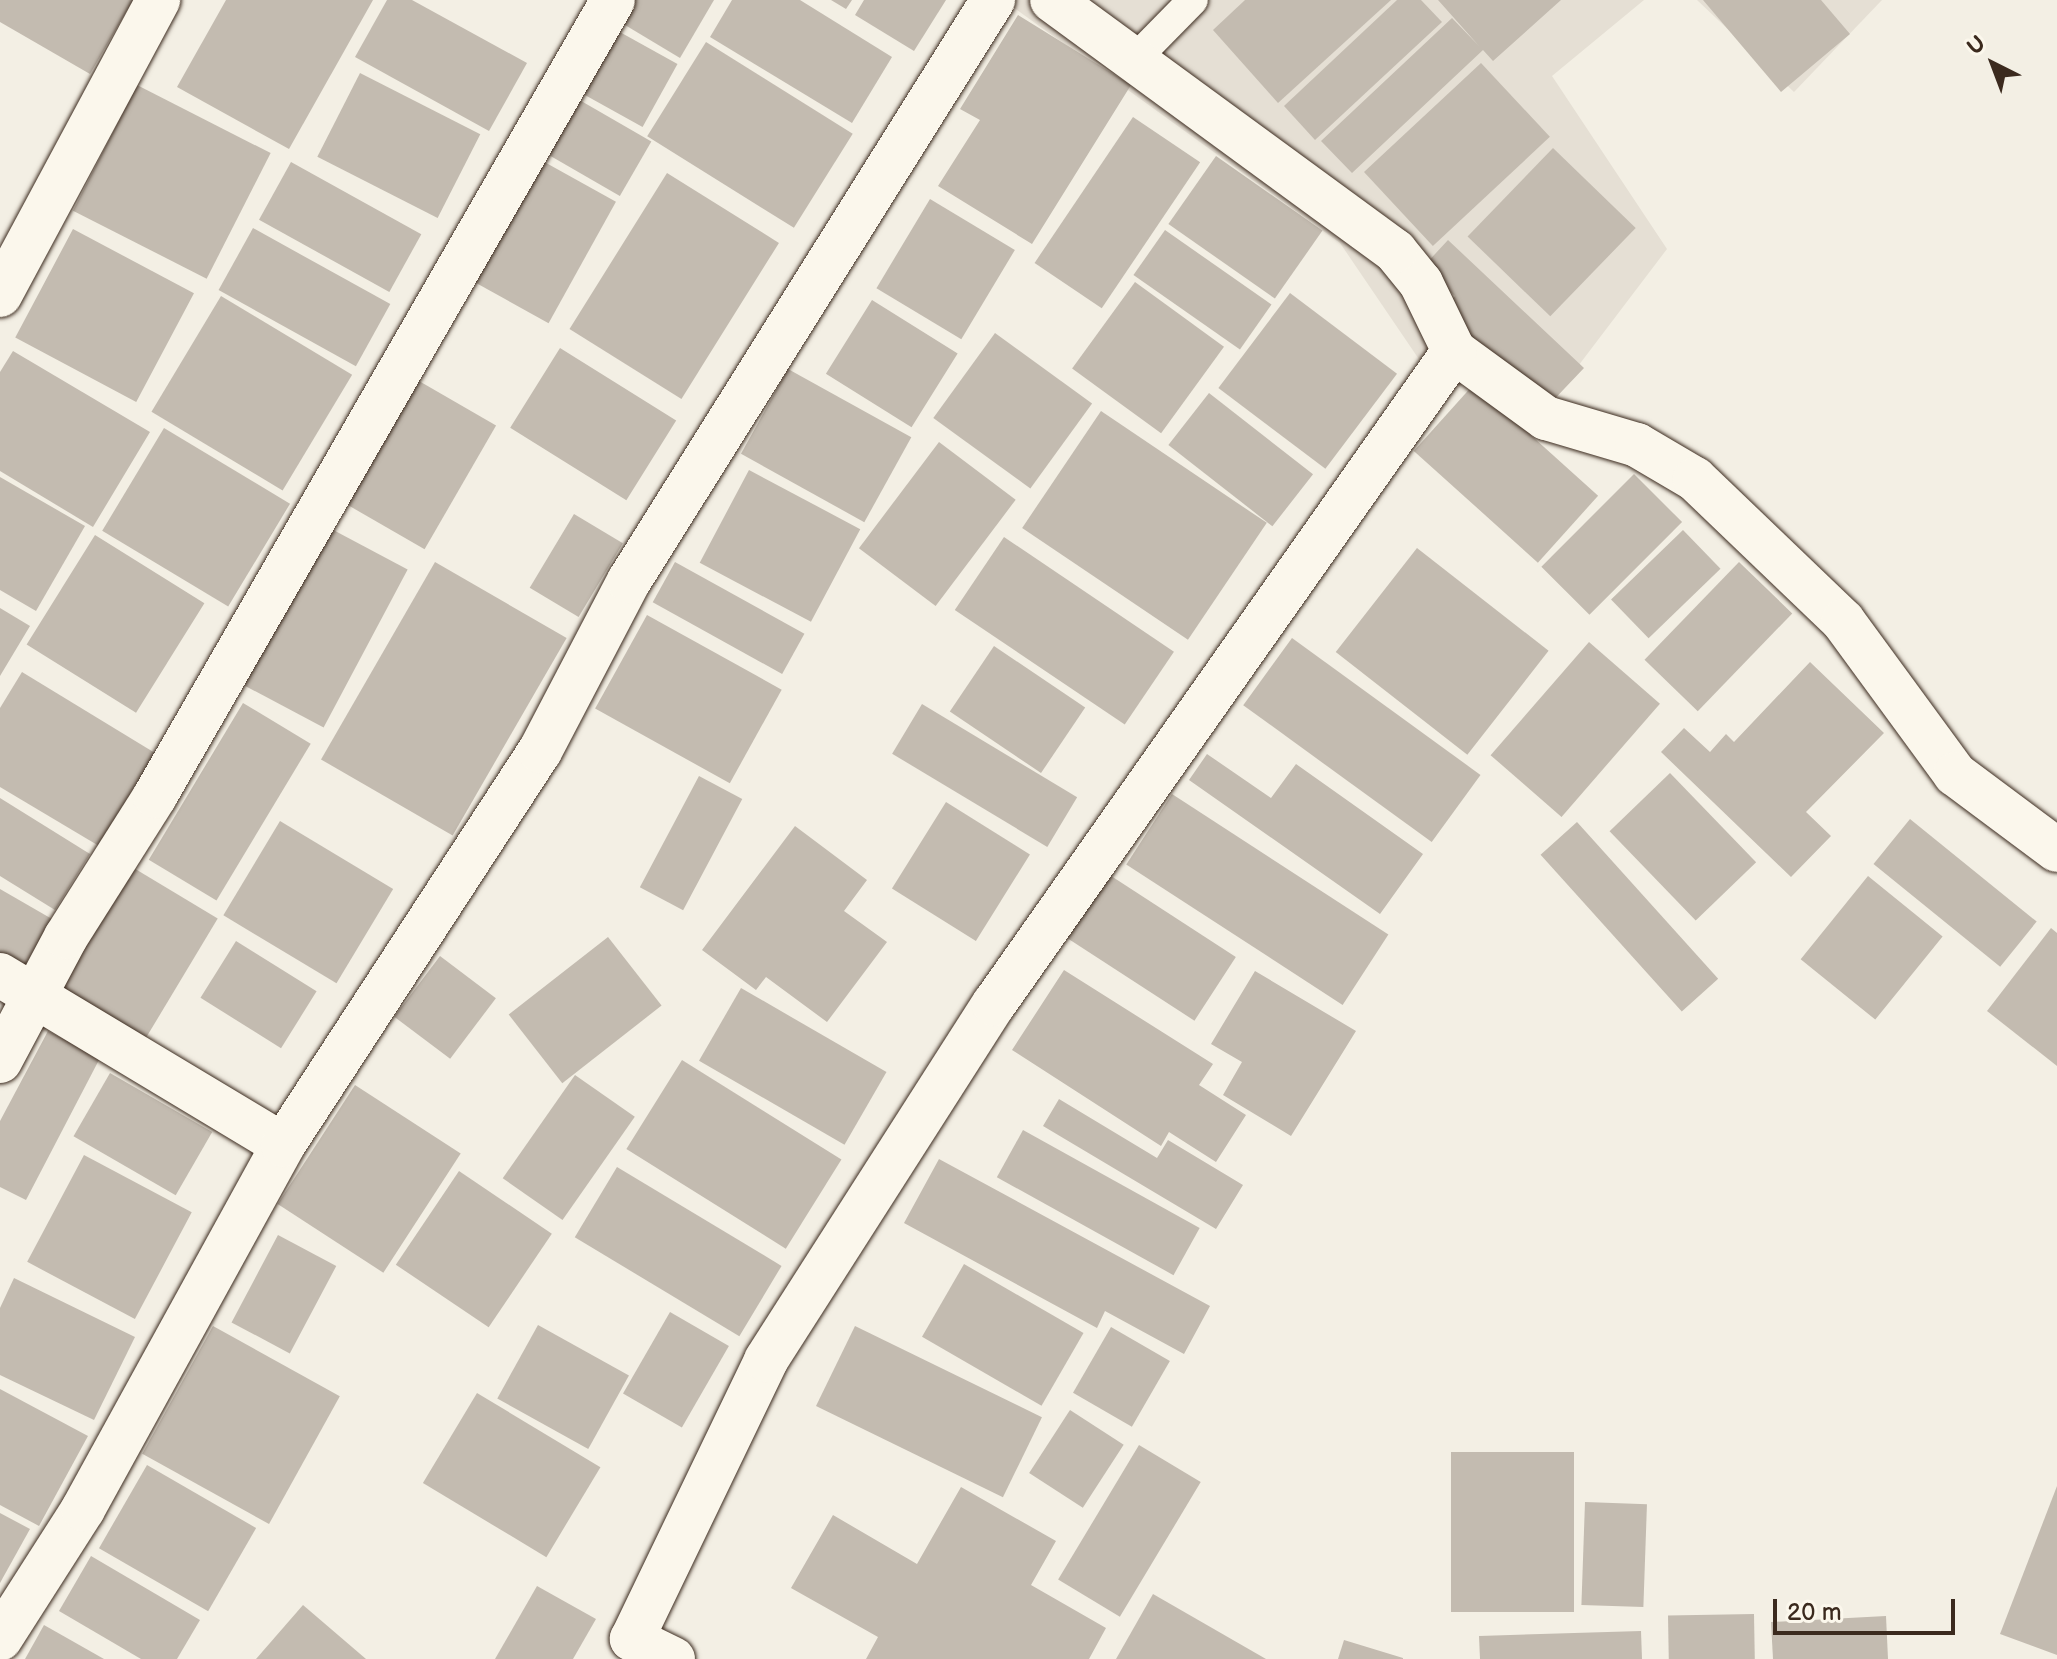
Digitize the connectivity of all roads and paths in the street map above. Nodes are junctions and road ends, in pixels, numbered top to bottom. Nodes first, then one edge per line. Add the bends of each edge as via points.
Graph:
1 (158, 0) edge
2 (613, 0) edge
3 (993, 0) edge
4 (1052, 0) edge
5 (1193, 0) edge
6 (1134, 60) junction
7 (0, 295) edge
8 (1454, 351) junction
9 (2057, 850) edge
10 (18, 984) edge
11 (0, 1061) edge
12 (283, 1145) junction
13 (0, 1639) edge
14 (626, 1649) edge
15 (673, 1659) edge

1 - 7 street
2 - 10 street
3 - 12 street via 629,581 540,751
4 - 6 street
5 - 6 lane
6 - 8 street via 1395,251 1421,283
8 - 9 street via 1546,418 1637,445 1695,479 1843,621 1955,774
8 - 14 street via 994,1004 766,1360
10 - 11 street
10 - 12 street
12 - 13 street via 83,1509
14 - 15 street

